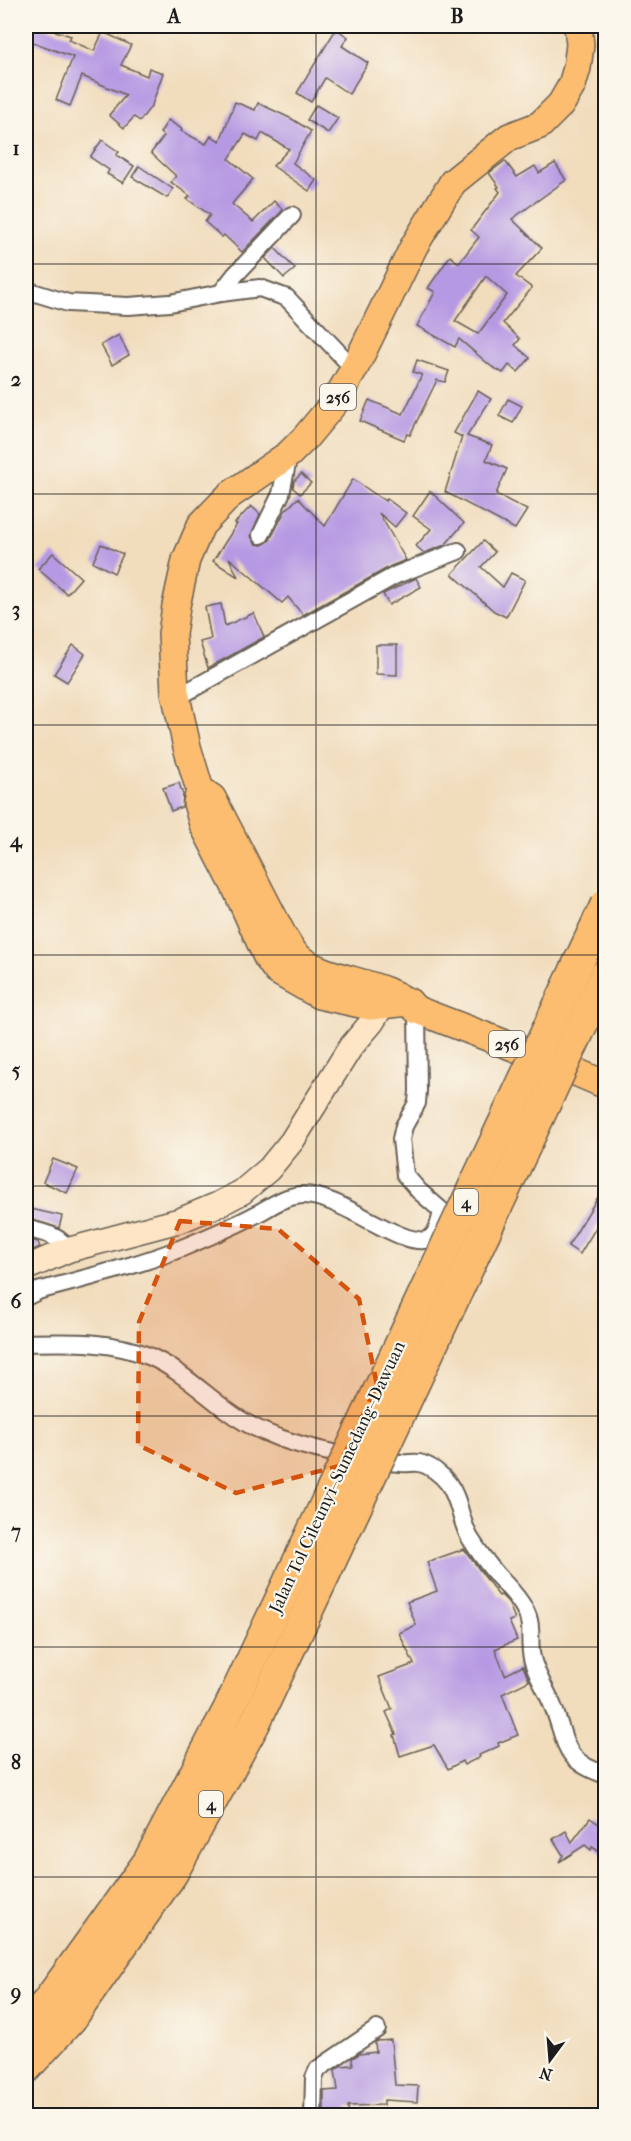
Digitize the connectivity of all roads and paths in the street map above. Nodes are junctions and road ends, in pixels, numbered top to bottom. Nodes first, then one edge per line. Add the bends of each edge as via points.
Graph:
1 (578, 26) edge
2 (292, 215) dead end
3 (26, 290) edge
4 (221, 292) junction
5 (354, 369) junction
6 (289, 454) junction
7 (261, 535) dead end
8 (458, 551) dead end
9 (176, 698) junction
10 (606, 904) edge
11 (272, 939) junction
12 (606, 974) edge
13 (399, 1002) junction
14 (606, 1086) edge
15 (26, 1228) edge
16 (68, 1250) junction
17 (26, 1268) edge
18 (26, 1297) edge
19 (26, 1342) edge
20 (606, 1775) edge
21 (26, 2025) edge
22 (377, 2029) dead end
23 (26, 2068) edge
24 (314, 2115) edge

1 - 5 main road, 256 via 578,68 561,104 540,125 509,137 453,182 414,246
2 - 4 street
3 - 4 street via 68,303 128,306 170,303
4 - 5 street via 260,288 287,298
5 - 6 main road, 256 via 335,402
6 - 7 street via 281,494
6 - 9 main road, 256 via 230,495 201,525 186,560 174,615
8 - 9 street via 396,575
9 - 11 main road, 256 via 200,790 197,803 203,824 244,880
10 - 21 highway, Jalan Tol Cileunyi–Sumedang–Dawuan / 4, bridge via 228,1710 148,1862 47,2002
11 - 13 main road, 256 via 304,961
11 - 13 main road, 256 via 267,957 277,971 319,995 370,1006
12 - 23 highway, Jalan Tol Cileunyi–Sumedang–Dawuan / 4, bridge via 255,1723 172,1874 71,2019
13 - 14 main road, 256
13 - 16 street via 372,1022 350,1048 292,1141 269,1169 242,1192 181,1220
13 - 18 street via 417,1103 401,1139 405,1175 442,1211 431,1238 419,1241 404,1236 338,1203 304,1195 285,1198 179,1249
15 - 16 street via 57,1238
16 - 17 street
19 - 20 street via 120,1347 151,1357 186,1377 230,1413 259,1430 348,1457 418,1463 439,1474 454,1494 468,1535 525,1609 531,1623 532,1658 565,1746 580,1764
22 - 24 street via 318,2069 314,2078

